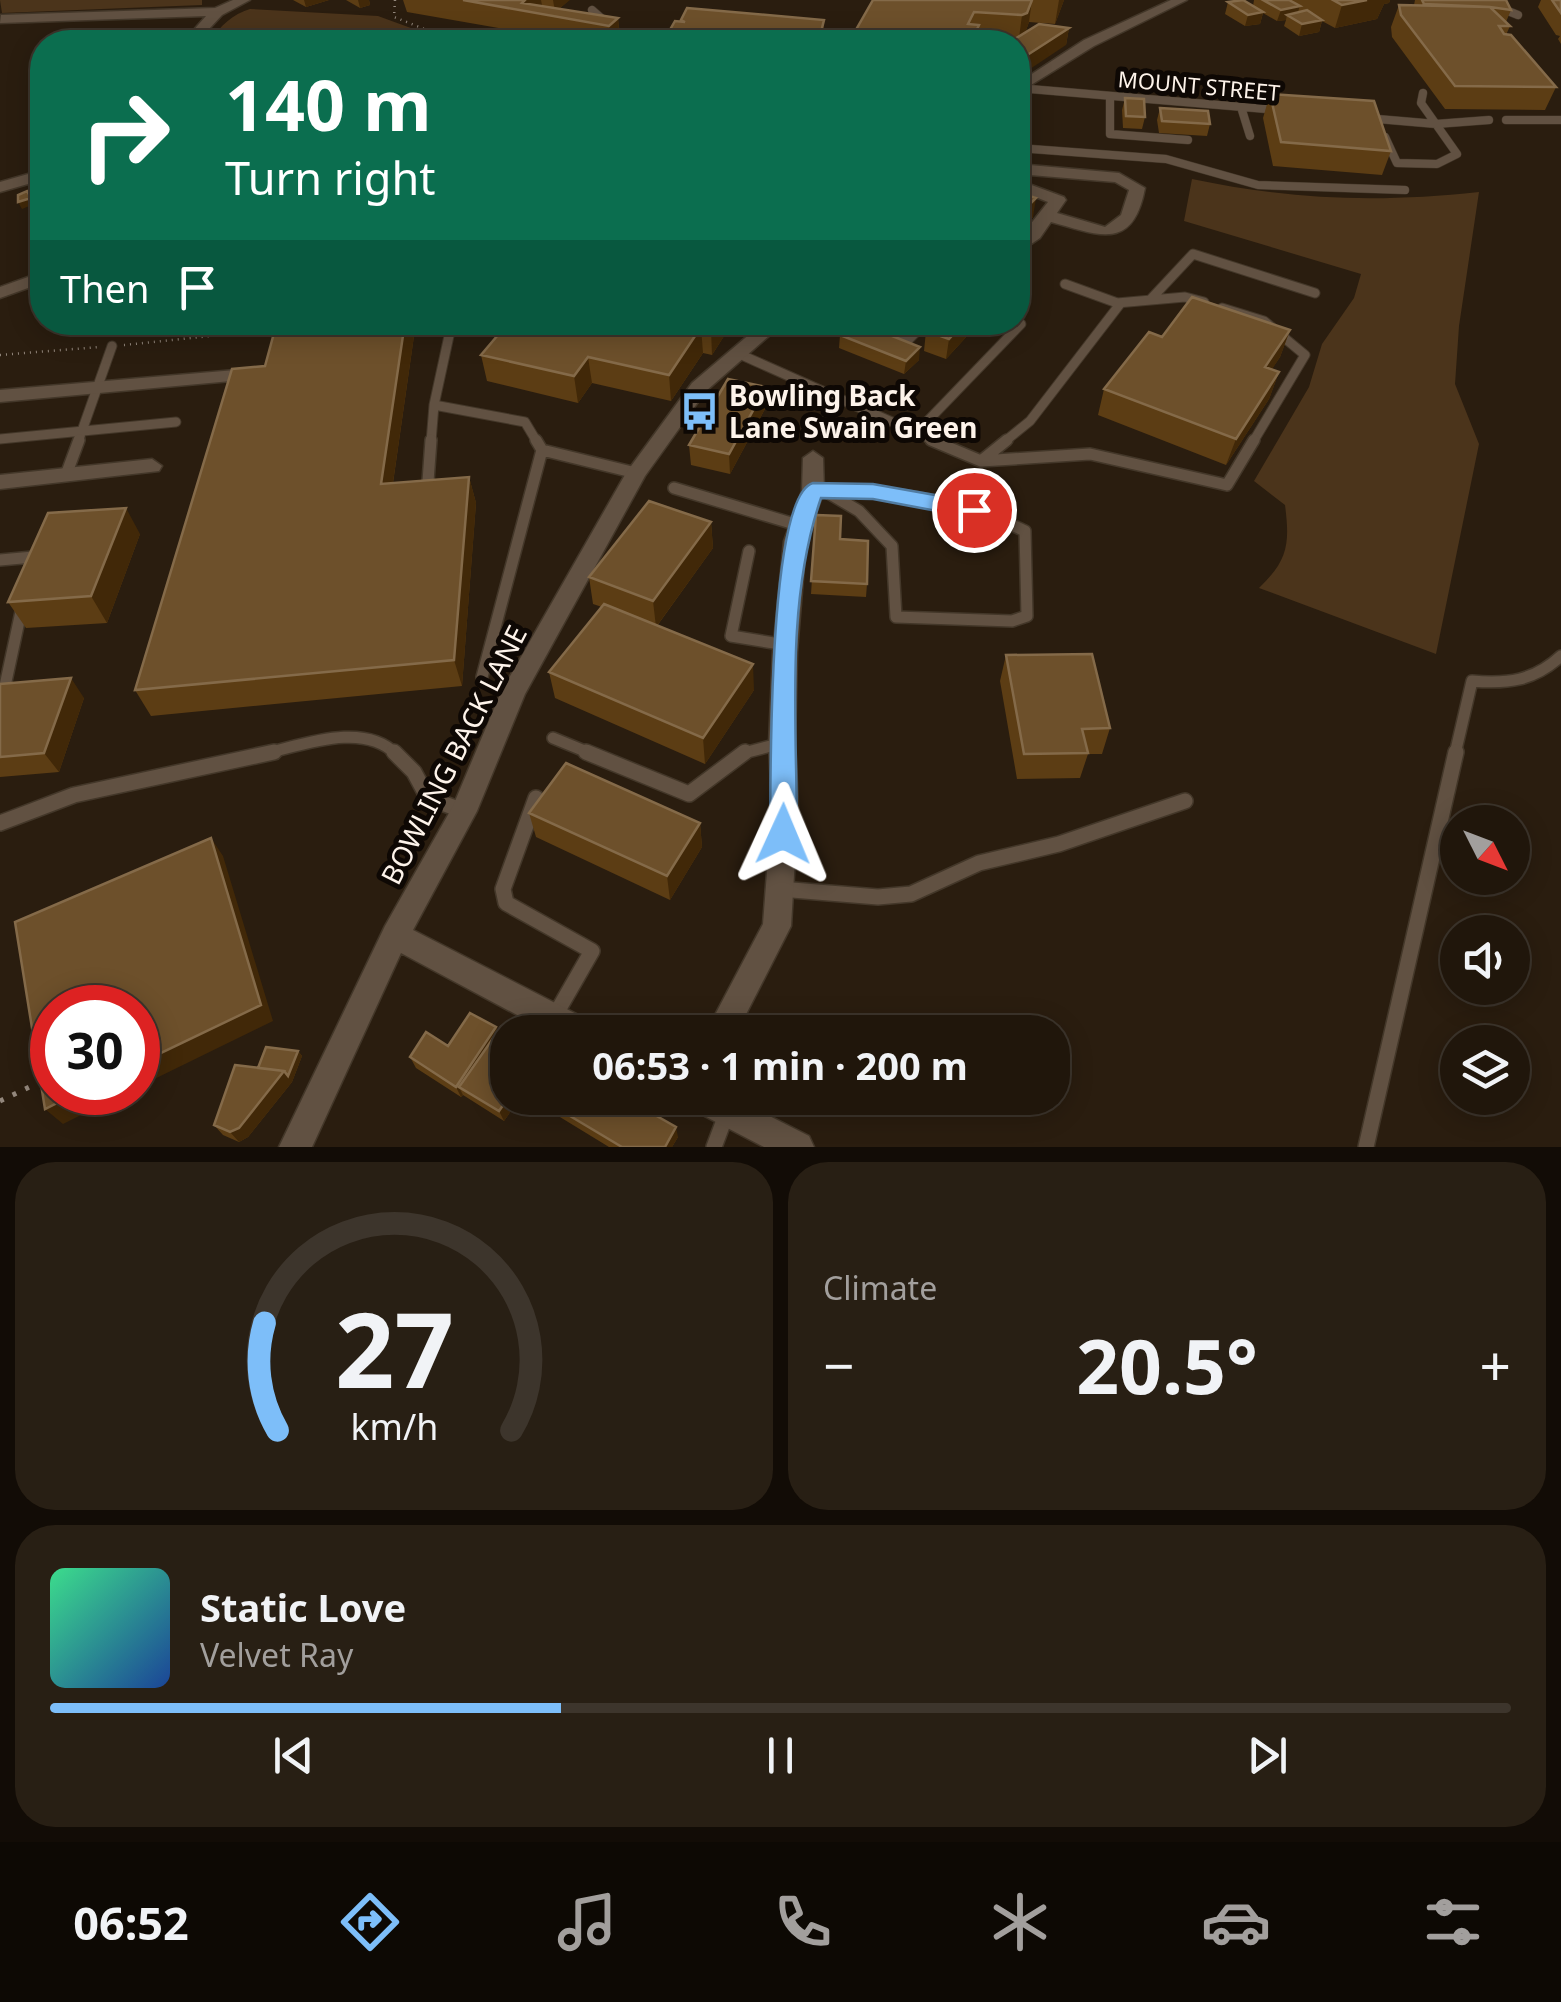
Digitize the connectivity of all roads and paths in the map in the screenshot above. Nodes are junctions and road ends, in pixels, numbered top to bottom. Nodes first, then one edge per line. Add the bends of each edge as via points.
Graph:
1 (395, 0) edge
2 (1181, 0) edge
3 (1490, 1) edge
4 (231, 4) edge
5 (1473, 5) edge
6 (592, 10) edge
7 (1518, 15) dead end
8 (0, 18) edge
9 (203, 30) edge
10 (427, 30) edge
11 (615, 30) edge
12 (1041, 32) edge
13 (1030, 35) edge
14 (1070, 40) edge
15 (1085, 46) junction
16 (1030, 81) edge
17 (1030, 90) edge
18 (1423, 93) dead end
19 (1110, 96) junction
20 (1241, 107) junction
21 (1280, 110) edge
22 (1358, 117) edge
23 (1489, 120) dead end
24 (1506, 120) dead end
25 (1561, 120) edge
26 (1436, 124) junction
27 (1383, 132) edge
28 (1250, 136) dead end
29 (1188, 140) dead end
30 (1030, 149) edge
31 (1030, 171) edge
32 (30, 178) edge
33 (0, 187) edge
34 (1030, 190) edge
35 (1405, 190) dead end
36 (1049, 216) junction
37 (1030, 236) edge
38 (30, 281) edge
39 (1065, 284) dead end
40 (1315, 293) dead end
41 (0, 294) edge
42 (1150, 300) junction
43 (1117, 303) junction
44 (220, 335) edge
45 (449, 335) edge
46 (760, 335) edge
47 (882, 335) edge
48 (913, 335) edge
49 (1010, 335) edge
50 (112, 346) junction
51 (738, 353) junction
52 (0, 355) edge
53 (272, 373) edge
54 (98, 387) junction
55 (0, 396) edge
56 (434, 404) junction
57 (176, 422) dead end
58 (83, 432) junction
59 (916, 433) junction
60 (0, 439) edge
61 (542, 450) junction
62 (813, 458) dead end
63 (981, 460) junction
64 (152, 466) dead end
65 (636, 473) junction
66 (66, 475) junction
67 (0, 482) edge
68 (674, 488) dead end
69 (818, 490) junction
70 (427, 500) edge
71 (800, 526) junction
72 (749, 552) dead end
73 (0, 560) edge
74 (29, 575) edge
75 (25, 594) edge
76 (786, 645) junction
77 (1561, 656) edge
78 (482, 677) dead end
79 (5, 686) edge
80 (553, 738) dead end
81 (782, 743) junction
82 (536, 798) edge
83 (1185, 800) dead end
84 (464, 811) junction
85 (0, 823) edge
86 (780, 889) junction
87 (395, 935) junction
88 (545, 1015) edge
89 (570, 1015) edge
90 (730, 1015) edge
91 (30, 1087) edge
92 (0, 1101) edge
93 (715, 1115) edge
94 (736, 1115) edge
95 (295, 1147) edge
96 (714, 1147) edge
97 (798, 1147) edge
98 (1366, 1147) edge

1 - 10 path via 394,17
2 - 15 street
3 - 5 lane
3 - 7 lane
4 - 8 street
4 - 9 street
6 - 11 lane
12 - 13 lane
14 - 15 lane
15 - 16 street
17 - 19 lane, MOUNT STREET
18 - 26 lane via 1420,103
19 - 20 lane, MOUNT STREET
19 - 29 lane via 1110,134
20 - 21 lane, MOUNT STREET
20 - 28 lane
22 - 26 lane
23 - 26 lane
24 - 25 lane
26 - 27 lane via 1457,154 1440,165 1397,163
30 - 35 lane via 1166,160 1258,185
31 - 36 street via 1119,178 1137,188 1132,214 1113,231
32 - 33 street
34 - 36 street via 1058,200
36 - 37 street
38 - 41 street
39 - 43 lane
40 - 42 lane via 1193,254
42 - 43 lane
42 - 63 lane via 1185,297 1264,321 1306,355 1227,485 1090,454
43 - 63 lane via 1030,421
44 - 50 path
45 - 56 lane
46 - 51 street, BOWLING BACK LANE
47 - 48 lane via 901,341
49 - 59 lane
50 - 52 path
50 - 54 lane
51 - 59 lane
51 - 65 street, BOWLING BACK LANE via 698,387
53 - 54 street
54 - 55 street
54 - 58 lane
56 - 61 lane via 525,422
56 - 70 lane
57 - 58 lane
58 - 60 lane
58 - 66 lane
59 - 63 lane
61 - 65 lane
61 - 78 lane
62 - 69 street
64 - 66 street
65 - 84 street, BOWLING BACK LANE via 513,692
66 - 67 street
68 - 71 lane
69 - 69 lane via 873,492 974,510 1025,532 1027,616 896,617 892,546 859,512
69 - 71 street
71 - 76 street
72 - 76 lane via 731,636
73 - 74 lane via 33,557
75 - 79 lane
76 - 81 street
77 - 98 lane via 1525,682 1472,681
80 - 81 lane via 689,794 743,752
81 - 86 street
82 - 89 lane via 503,889 506,903 592,951
83 - 86 lane via 1060,844 979,863 911,894
84 - 85 lane via 428,798 384,741 342,737 74,795
84 - 87 street, BOWLING BACK LANE
86 - 90 street via 777,926
87 - 88 street
87 - 95 street, BOWLING BACK LANE
91 - 92 path
93 - 96 lane
94 - 97 street

